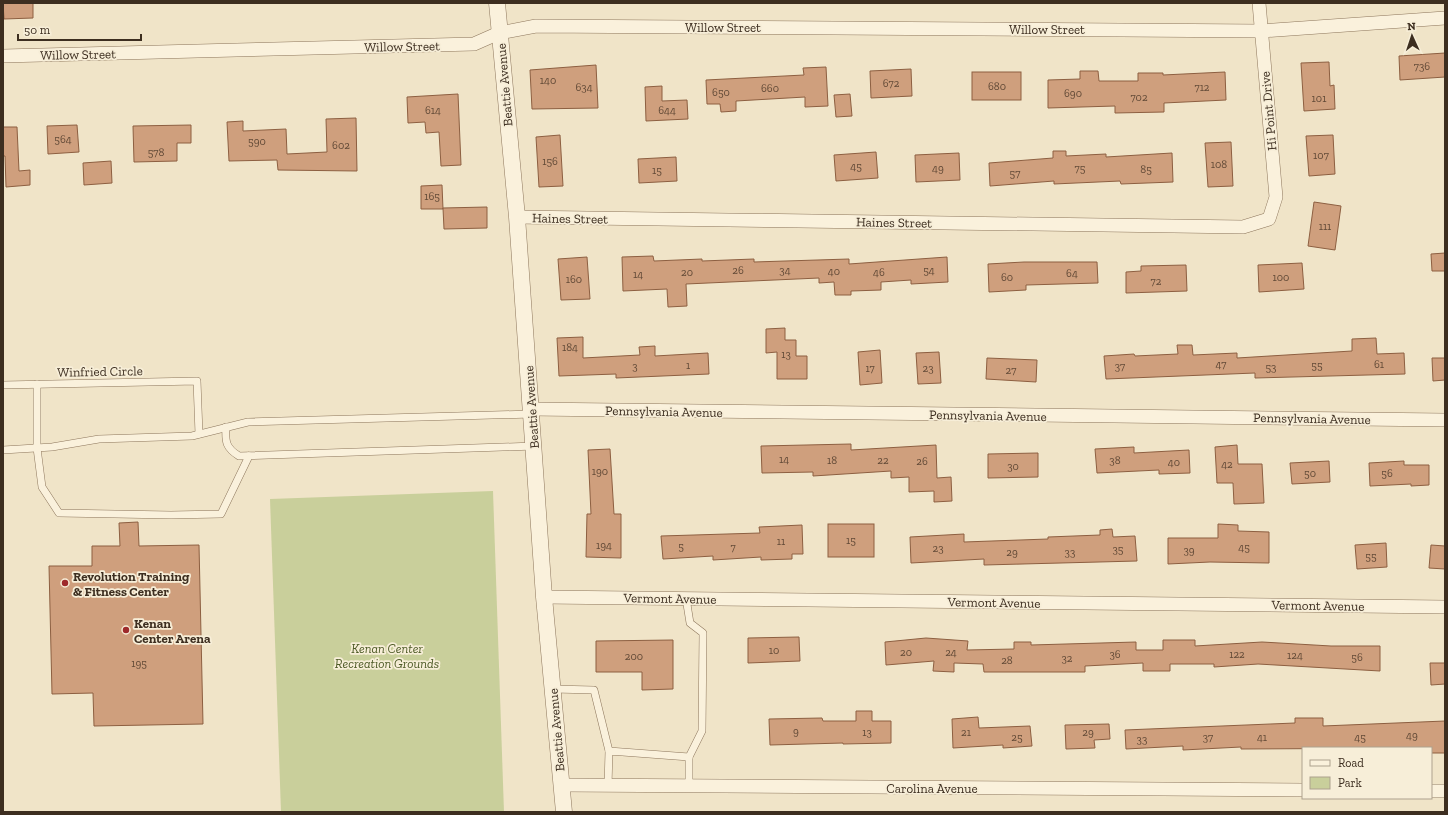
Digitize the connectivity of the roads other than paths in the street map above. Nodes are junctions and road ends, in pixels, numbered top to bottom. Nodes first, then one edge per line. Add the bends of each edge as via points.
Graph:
1 (497, 3) edge
2 (1259, 3) edge
3 (1445, 18) edge
4 (1261, 31) junction
5 (500, 33) junction
6 (3, 56) edge
7 (517, 217) junction
8 (1269, 219) joint
9 (36, 384) junction
10 (3, 385) edge
11 (531, 412) junction
12 (1445, 420) edge
13 (226, 427) junction
14 (199, 434) junction
15 (534, 446) junction
16 (37, 448) junction
17 (3, 450) edge
18 (248, 456) junction
19 (544, 597) junction
20 (686, 598) junction
21 (1445, 606) edge
22 (552, 689) junction
23 (609, 751) junction
24 (689, 756) junction
25 (561, 785) junction
26 (608, 786) junction
27 (689, 786) junction
28 (1302, 790) edge
29 (1432, 791) edge
30 (1445, 791) edge
31 (564, 812) edge

1 - 5 street, Beattie Avenue
2 - 4 street, Hi Point Drive
3 - 4 street, Willow Street
4 - 5 street, Willow Street via 536,26
4 - 8 street, Hi Point Drive via 1276,197
5 - 6 street, Willow Street via 474,44
5 - 7 street, Beattie Avenue
7 - 8 street, Haines Street via 1243,227
7 - 11 street, Beattie Avenue
9 - 10 lane, Winfried Circle
9 - 14 lane, Winfried Circle via 197,381
9 - 16 lane
11 - 12 street, Pennsylvania Avenue
11 - 13 lane via 248,422
11 - 15 street, Beattie Avenue
13 - 14 lane
13 - 18 lane via 225,439 230,450 239,456
14 - 16 lane via 99,439
15 - 18 lane
15 - 19 street, Beattie Avenue
16 - 17 lane
16 - 18 lane via 42,487 60,513 221,514
19 - 20 street, Vermont Avenue
19 - 22 street, Beattie Avenue
20 - 21 street, Vermont Avenue
20 - 24 lane via 690,623 703,633 702,731
22 - 23 lane via 594,690
22 - 25 street, Beattie Avenue
23 - 24 lane
23 - 26 lane
24 - 27 lane
25 - 26 street, Carolina Avenue
25 - 31 street, Beattie Avenue
26 - 27 street, Carolina Avenue
27 - 28 street, Carolina Avenue
29 - 30 street

